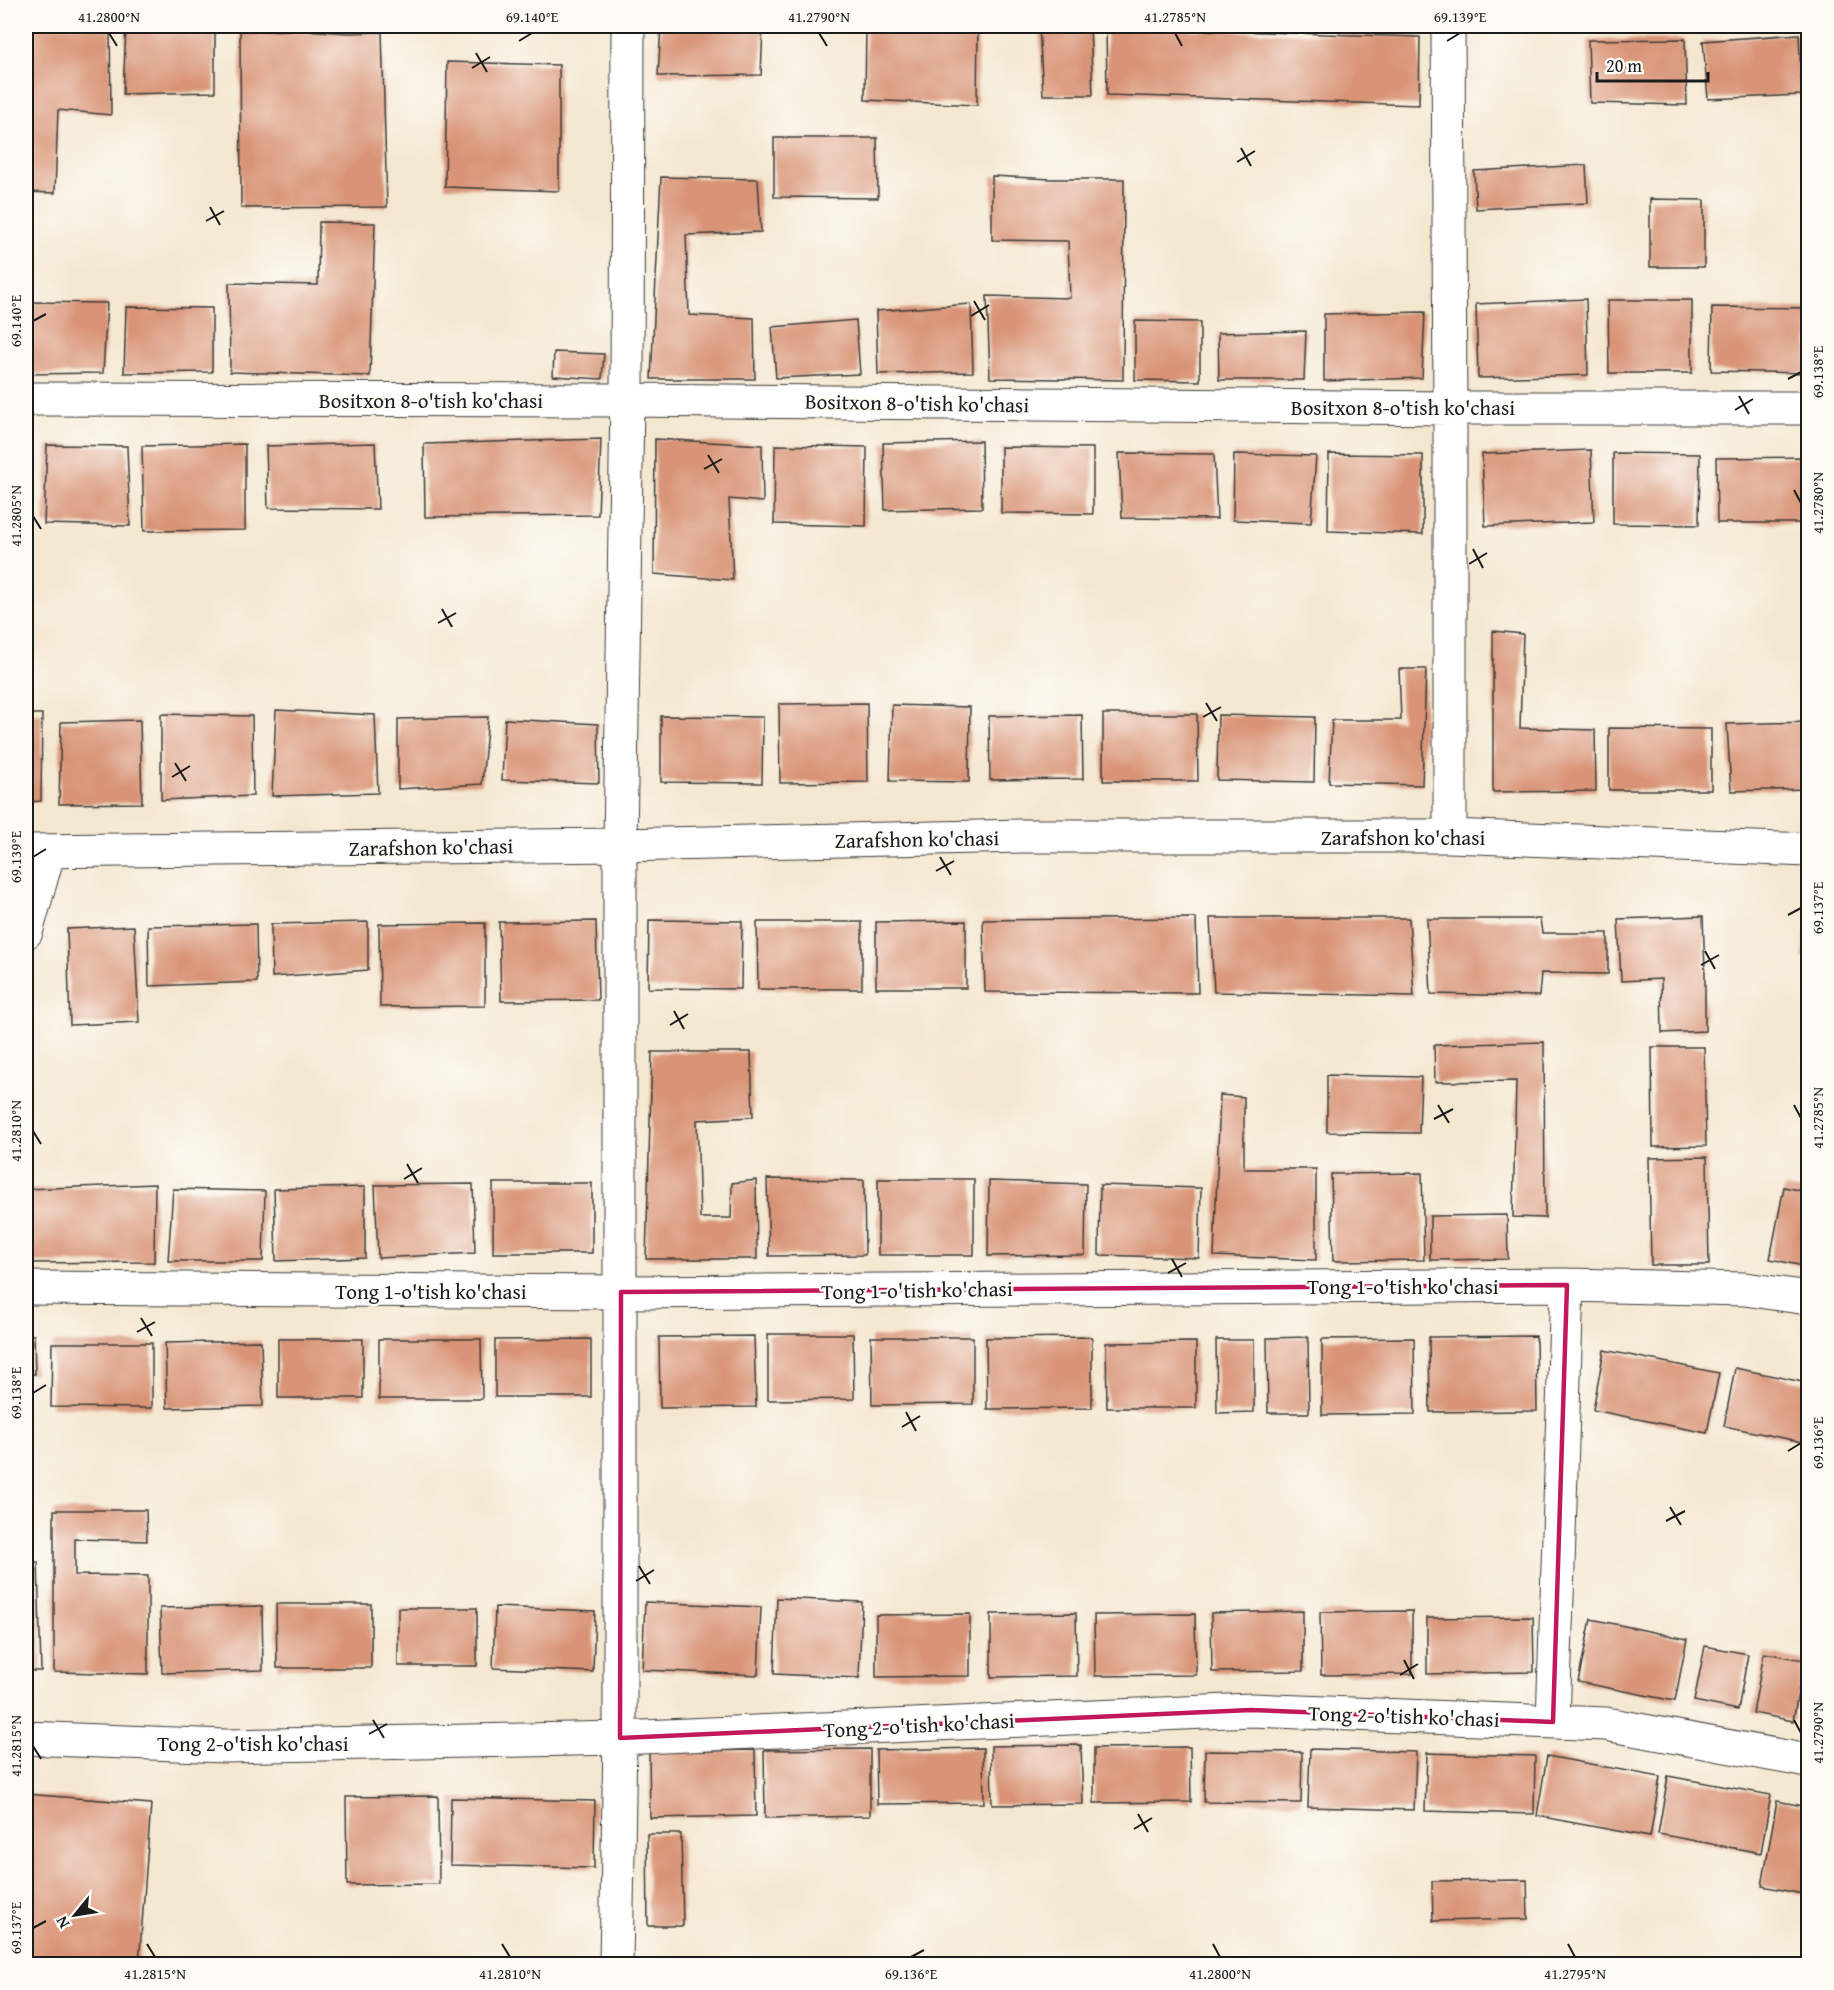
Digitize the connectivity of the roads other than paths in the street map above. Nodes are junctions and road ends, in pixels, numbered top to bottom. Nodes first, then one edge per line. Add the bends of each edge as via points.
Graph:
1 (628, 26) edge
2 (1448, 26) edge
3 (26, 399) edge
4 (627, 400) junction
5 (1450, 408) junction
6 (1809, 408) edge
7 (1450, 836) junction
8 (620, 845) junction
9 (1809, 850) edge
10 (37, 851) edge
11 (26, 932) edge
12 (1567, 1285) junction
13 (26, 1288) edge
14 (621, 1292) junction
15 (1809, 1298) edge
16 (1553, 1722) junction
17 (26, 1738) edge
18 (620, 1738) junction
19 (1809, 1761) edge
20 (616, 1965) edge

1 - 4 street
2 - 5 street
3 - 4 street, Bositxon 8-o'tish ko'chasi
4 - 5 street, Bositxon 8-o'tish ko'chasi
4 - 8 street
5 - 6 street, Bositxon 8-o'tish ko'chasi
5 - 7 street
7 - 8 street, Zarafshon ko'chasi via 1023,836
7 - 9 street, Zarafshon ko'chasi
8 - 10 street, Zarafshon ko'chasi
8 - 14 street
10 - 11 street
12 - 14 street, Tong 1-o'tish ko'chasi
12 - 15 street, Tong 1-o'tish ko'chasi via 1745,1289
12 - 16 street
13 - 14 street, Tong 1-o'tish ko'chasi
14 - 18 street
16 - 18 street, Tong 2-o'tish ko'chasi via 1251,1710
16 - 19 street, Tong 2-o'tish ko'chasi via 1606,1724
17 - 18 street, Tong 2-o'tish ko'chasi via 225,1746
18 - 20 street

